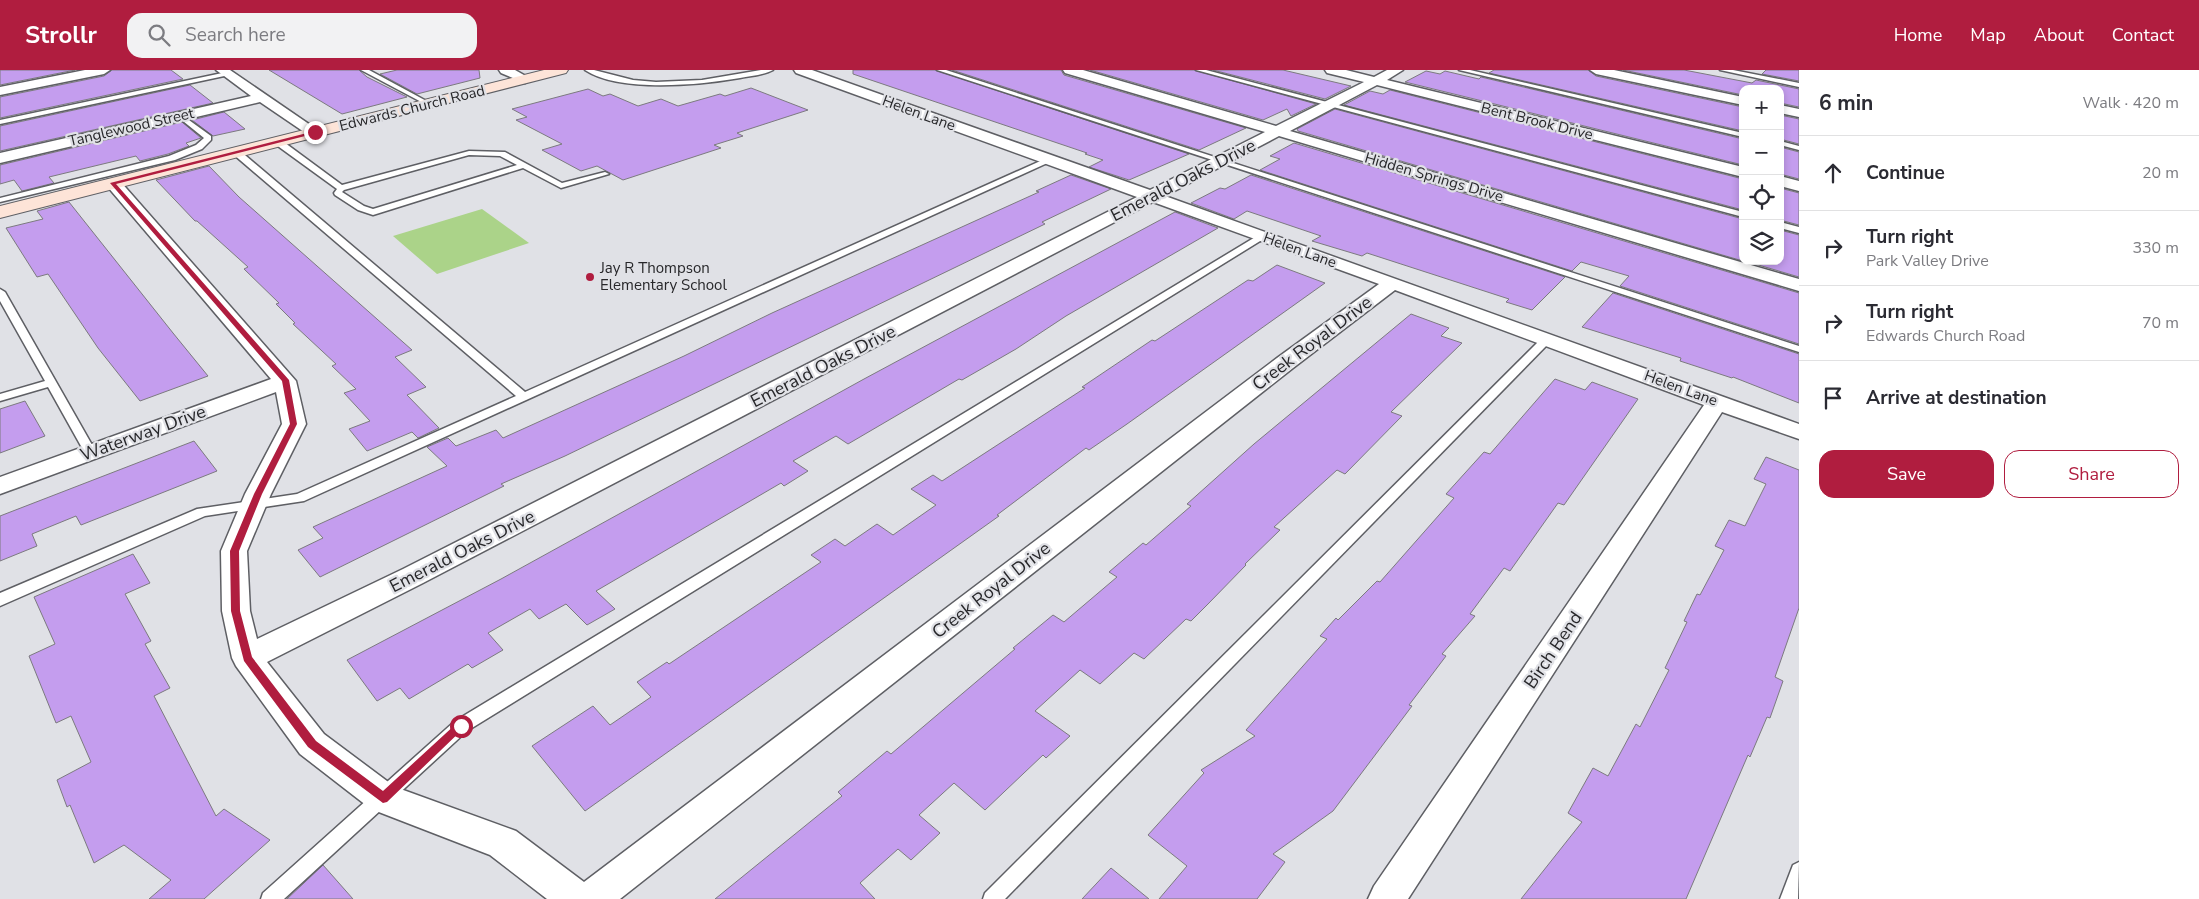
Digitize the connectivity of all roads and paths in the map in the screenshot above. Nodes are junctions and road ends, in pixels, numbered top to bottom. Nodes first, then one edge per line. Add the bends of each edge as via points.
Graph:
1 (104, 70) edge
2 (364, 70) edge
3 (504, 70) edge
4 (561, 70) edge
5 (588, 70) edge
6 (770, 70) edge
7 (800, 70) edge
8 (940, 70) edge
9 (1069, 70) edge
10 (1199, 70) edge
11 (1331, 70) edge
12 (1397, 70) edge
13 (1462, 70) edge
14 (1596, 70) edge
15 (1723, 70) edge
16 (78, 72) edge
17 (225, 72) edge
18 (525, 79) junction
19 (1375, 81) junction
20 (1799, 85) edge
21 (0, 91) edge
22 (262, 97) junction
23 (1739, 100) edge
24 (429, 104) junction
25 (1330, 104) junction
26 (1784, 110) edge
27 (1799, 113) edge
28 (180, 116) junction
29 (0, 122) edge
30 (1278, 131) junction
31 (315, 132) junction
32 (1739, 134) edge
33 (278, 142) junction
34 (1784, 145) edge
35 (1799, 148) edge
36 (236, 152) junction
37 (0, 158) edge
38 (1050, 160) junction
39 (1220, 161) junction
40 (523, 166) junction
41 (1739, 171) edge
42 (605, 174) dead end
43 (1784, 182) edge
44 (113, 183) junction
45 (1799, 186) edge
46 (341, 188) junction
47 (1152, 196) junction
48 (0, 200) edge
49 (0, 212) edge
50 (1739, 214) edge
51 (1784, 226) edge
52 (1799, 230) edge
53 (1262, 236) junction
54 (1393, 283) junction
55 (1799, 285) edge
56 (0, 292) edge
57 (1546, 339) junction
58 (1799, 349) edge
59 (285, 380) junction
60 (51, 383) junction
61 (524, 397) junction
62 (0, 398) edge
63 (1718, 401) junction
64 (1799, 432) edge
65 (90, 452) junction
66 (0, 486) edge
67 (253, 505) junction
68 (0, 601) edge
69 (247, 658) junction
70 (383, 798) junction
71 (1799, 871) edge
72 (270, 899) edge
73 (577, 899) edge
74 (591, 899) edge
75 (992, 899) edge
76 (1387, 899) edge
77 (1790, 899) edge

1 - 16 street
2 - 24 lane
3 - 18 street
4 - 18 street, Edwards Church Road
5 - 6 lane via 625,80 669,84 703,83
7 - 38 street, Helen Lane
8 - 39 lane
9 - 30 street, Hidden Springs Drive
10 - 25 lane
11 - 19 street, Bent Brook Drive
12 - 19 street, Emerald Oaks Drive
13 - 32 lane
14 - 23 street
15 - 20 lane
16 - 21 street
17 - 22 street
17 - 29 lane
18 - 24 street, Edwards Church Road
19 - 25 street, Emerald Oaks Drive
19 - 41 street, Bent Brook Drive
22 - 28 street, Tanglewood Street
22 - 31 street
24 - 31 street, Edwards Church Road
25 - 30 street, Emerald Oaks Drive
25 - 50 lane
26 - 27 street
28 - 37 street, Tanglewood Street
28 - 48 lane via 208,138 199,147 172,158
30 - 39 street, Emerald Oaks Drive
30 - 55 street, Hidden Springs Drive
31 - 33 street, Edwards Church Road
33 - 36 street, Edwards Church Road
33 - 46 lane
34 - 35 lane
36 - 44 street, Edwards Church Road
36 - 61 lane
38 - 47 street, Helen Lane
38 - 61 lane
39 - 47 street, Emerald Oaks Drive
39 - 58 lane
40 - 42 lane via 561,186
40 - 46 lane via 502,154 469,154
40 - 46 lane via 373,212 338,193
43 - 45 street
44 - 49 street, Edwards Church Road
44 - 59 street
47 - 53 street, Helen Lane
47 - 69 street, Emerald Oaks Drive
51 - 52 lane
53 - 54 street, Helen Lane
53 - 70 lane via 461,726
54 - 57 street, Helen Lane
54 - 74 street, Creek Royal Drive
56 - 60 lane
57 - 63 street, Helen Lane
57 - 75 lane
59 - 65 street, Waterway Drive
59 - 67 street via 294,424
60 - 62 lane
60 - 65 lane
61 - 67 lane via 300,498
63 - 64 street, Helen Lane
63 - 76 street, Birch Bend
65 - 66 street, Waterway Drive
67 - 68 lane via 202,512
67 - 69 street via 234,551 236,611
69 - 70 street via 312,744
70 - 72 lane
70 - 73 street via 502,843
71 - 77 lane

